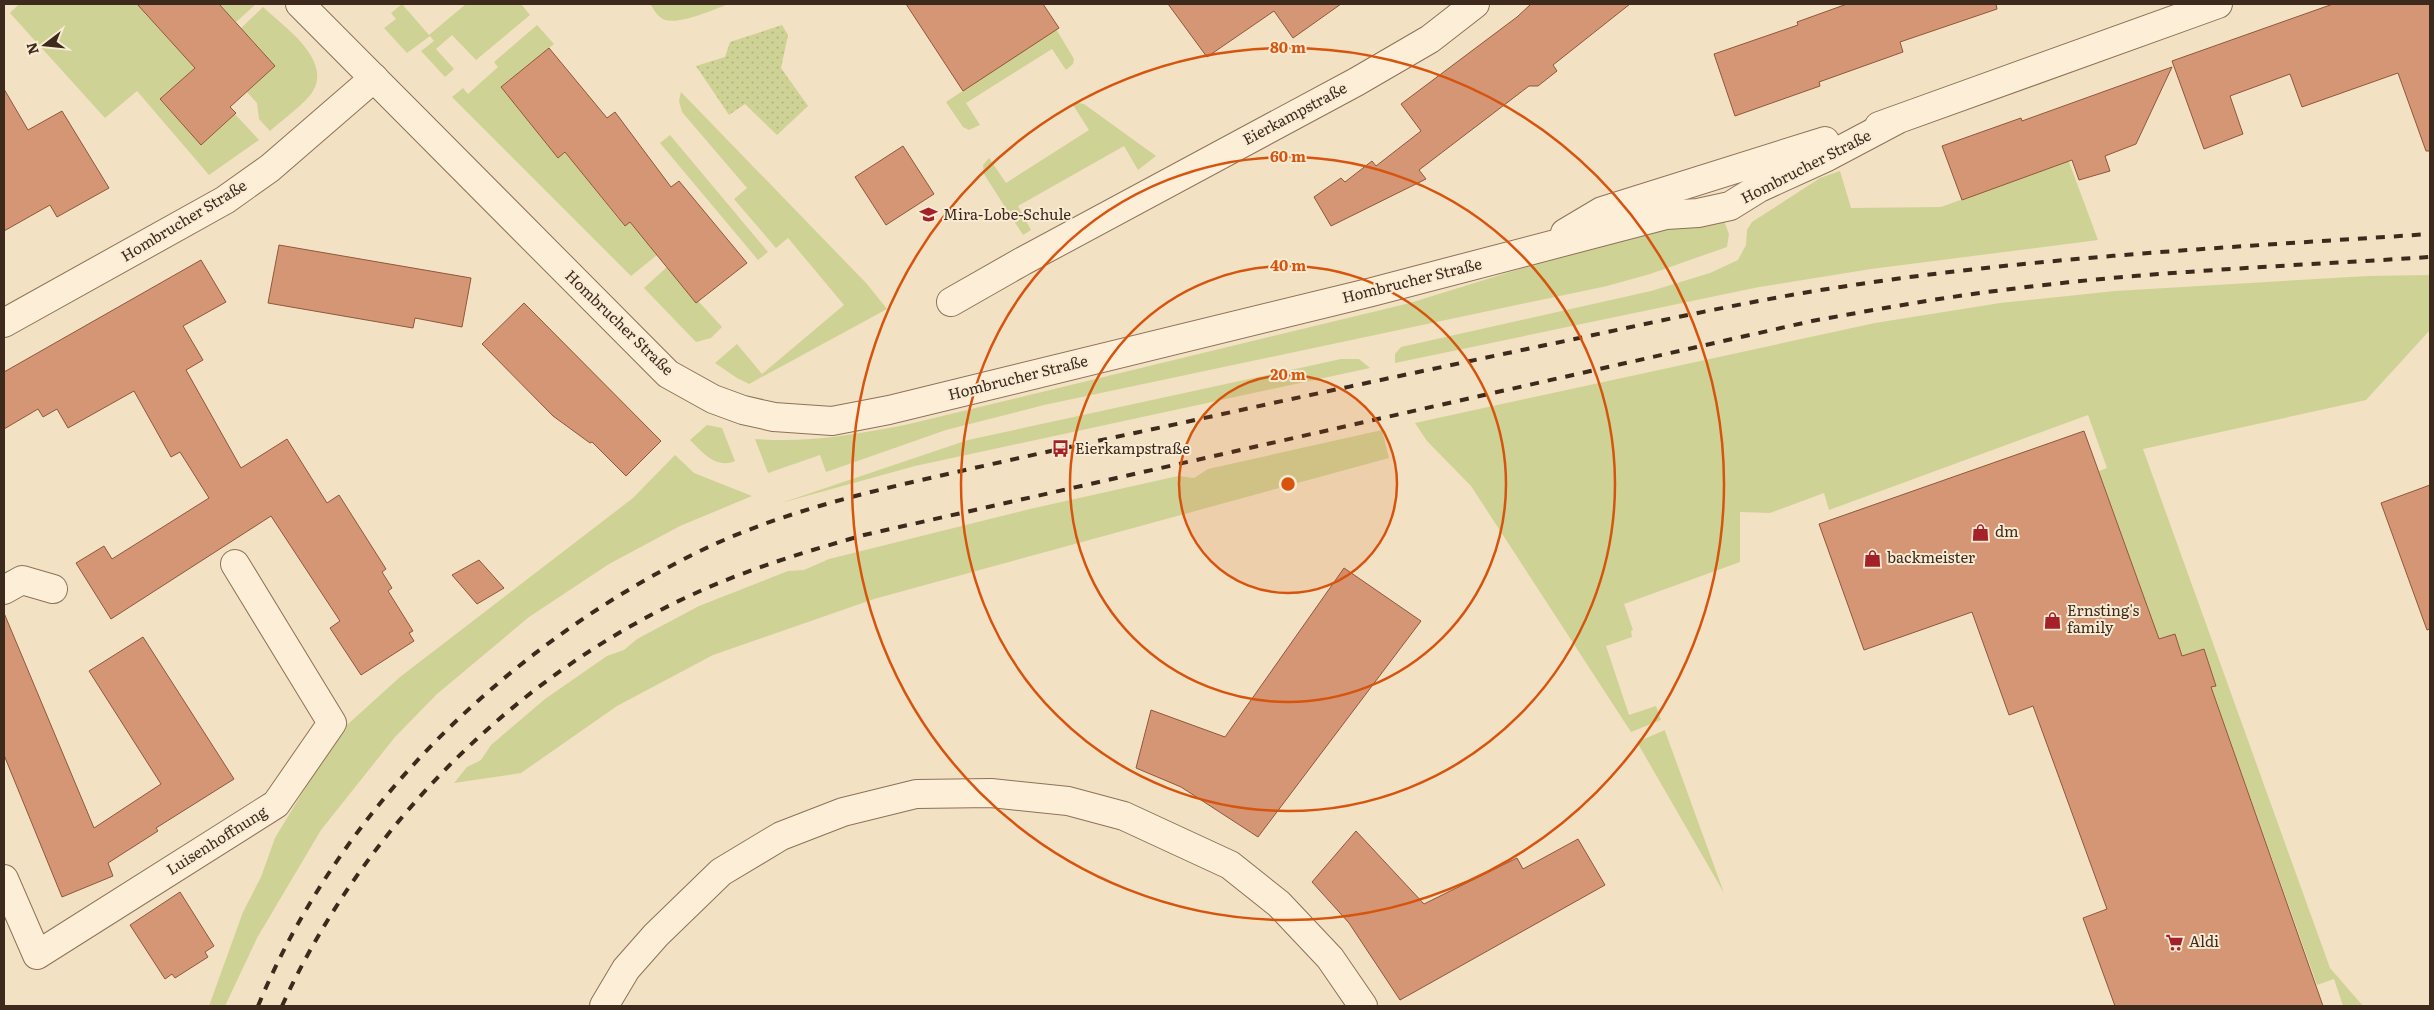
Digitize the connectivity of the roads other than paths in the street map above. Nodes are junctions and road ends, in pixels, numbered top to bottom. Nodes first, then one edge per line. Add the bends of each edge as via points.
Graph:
1 (300, 4) edge
2 (1476, 4) edge
3 (2218, 4) edge
4 (374, 78) junction
5 (951, 302) dead end
6 (4, 323) edge
7 (235, 564) dead end
8 (53, 589) dead end
9 (4, 590) edge
10 (4, 879) edge
11 (604, 1006) edge
12 (1363, 1006) edge

1 - 4 street
2 - 5 street, Eierkampstraße via 1430,38 1356,82
3 - 4 street, Hombrucher Straße via 1895,121 1758,188 1730,206 1666,215 1372,292 889,410 832,421 774,417 743,410 712,399 668,374
4 - 6 street, Hombrucher Straße via 270,168 224,200
7 - 10 street, Luisenhoffnung via 332,723 276,804 37,955
8 - 9 street via 22,580
11 - 12 street via 626,969 721,872 781,836 843,812 916,794 991,793 1068,801 1124,816 1230,865 1279,904 1330,958

